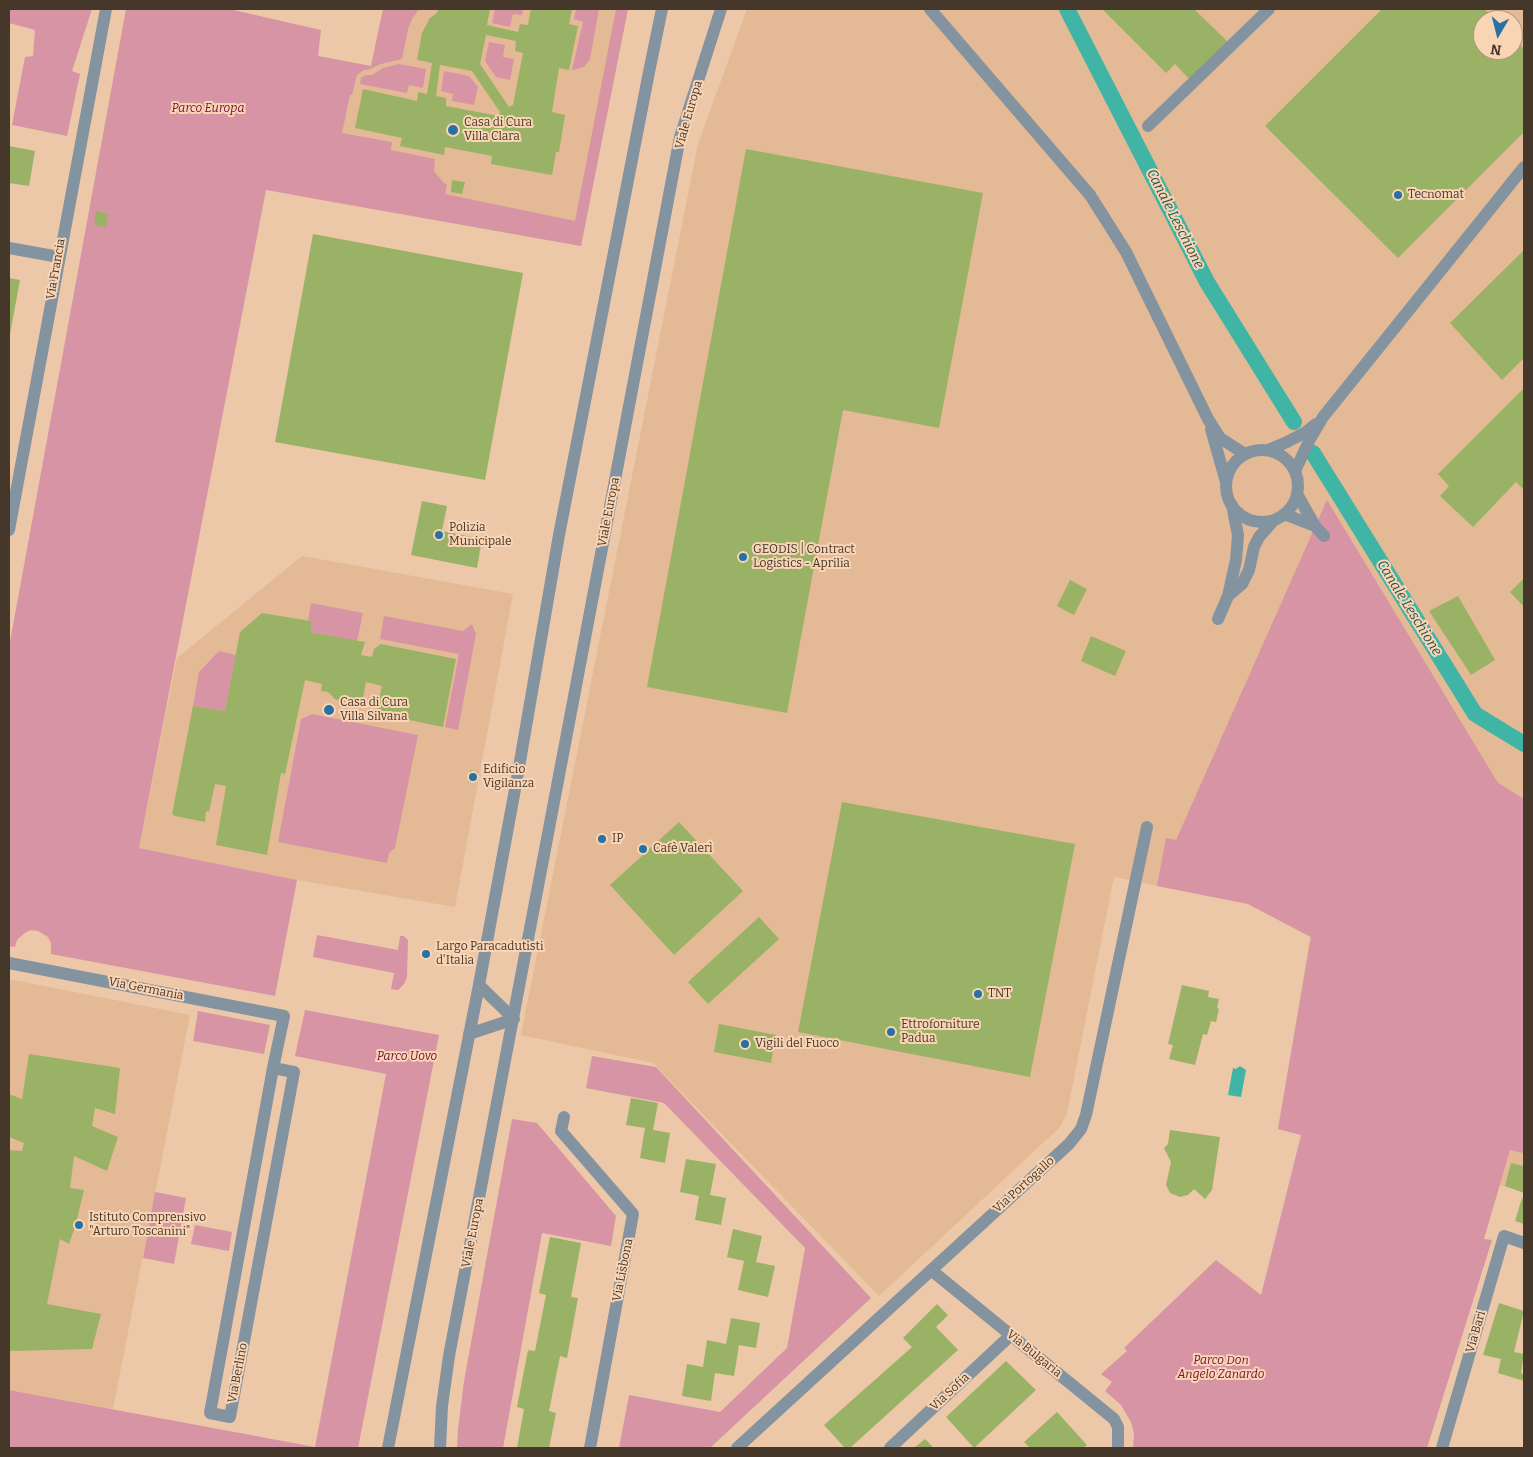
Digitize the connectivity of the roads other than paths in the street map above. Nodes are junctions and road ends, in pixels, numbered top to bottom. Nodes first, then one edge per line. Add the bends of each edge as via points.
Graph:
1 (106, 9) edge
2 (662, 9) edge
3 (721, 9) edge
4 (930, 9) edge
5 (1269, 9) edge
6 (1148, 126) dead end
7 (1524, 167) edge
8 (9, 248) edge
9 (59, 257) junction
10 (1323, 417) junction
11 (1208, 419) junction
12 (1268, 450) junction
13 (1245, 454) junction
14 (1295, 471) junction
15 (1226, 482) junction
16 (1297, 494) junction
17 (1232, 505) junction
18 (1279, 517) junction
19 (1315, 526) junction
20 (9, 530) edge
21 (1324, 536) dead end
22 (1228, 596) junction
23 (1218, 619) dead end
24 (1147, 827) dead end
25 (9, 963) edge
26 (479, 985) junction
27 (284, 1016) joint
28 (514, 1019) junction
29 (470, 1034) junction
30 (274, 1068) junction
31 (564, 1117) dead end
32 (1524, 1243) edge
33 (931, 1270) junction
34 (1011, 1335) junction
35 (388, 1448) edge
36 (440, 1448) edge
37 (590, 1448) edge
38 (737, 1448) edge
39 (890, 1448) edge
40 (1118, 1448) edge
41 (1442, 1448) edge

1 - 9 street, Via Francia
2 - 26 street via 559,535
3 - 28 street, Viale Europa via 680,137
4 - 11 street via 1090,196 1126,252
5 - 6 street
7 - 10 street
8 - 9 street
9 - 20 street, Via Francia
10 - 12 street via 1306,432
10 - 14 street
11 - 13 street via 1220,438
11 - 15 street
12 - 13 street
12 - 14 street via 1289,461
13 - 15 street via 1232,466
14 - 16 street
15 - 17 street
16 - 18 street via 1292,505
16 - 19 street
17 - 18 street via 1250,520 1262,522
17 - 22 street via 1238,535
18 - 19 street
18 - 22 street via 1259,537 1242,584
19 - 21 street
22 - 23 street
24 - 33 street, Via Portogallo via 1081,1129 1069,1144
25 - 27 street, Via Germania
26 - 28 street
26 - 29 street
27 - 30 street, Via Berlino
28 - 29 street
28 - 36 street, Viale Europa via 449,1356
29 - 35 street
30 - 30 street, Via Berlino via 210,1413 230,1417 294,1072
31 - 37 street, Via Lisbona via 561,1131 633,1214
32 - 41 street, Via Bari via 1504,1236
33 - 34 street, Via Bulgaria
33 - 38 street, Via Portogallo
34 - 39 street, Via Sofia
34 - 40 street, Via Bulgaria via 1114,1419 1118,1428

